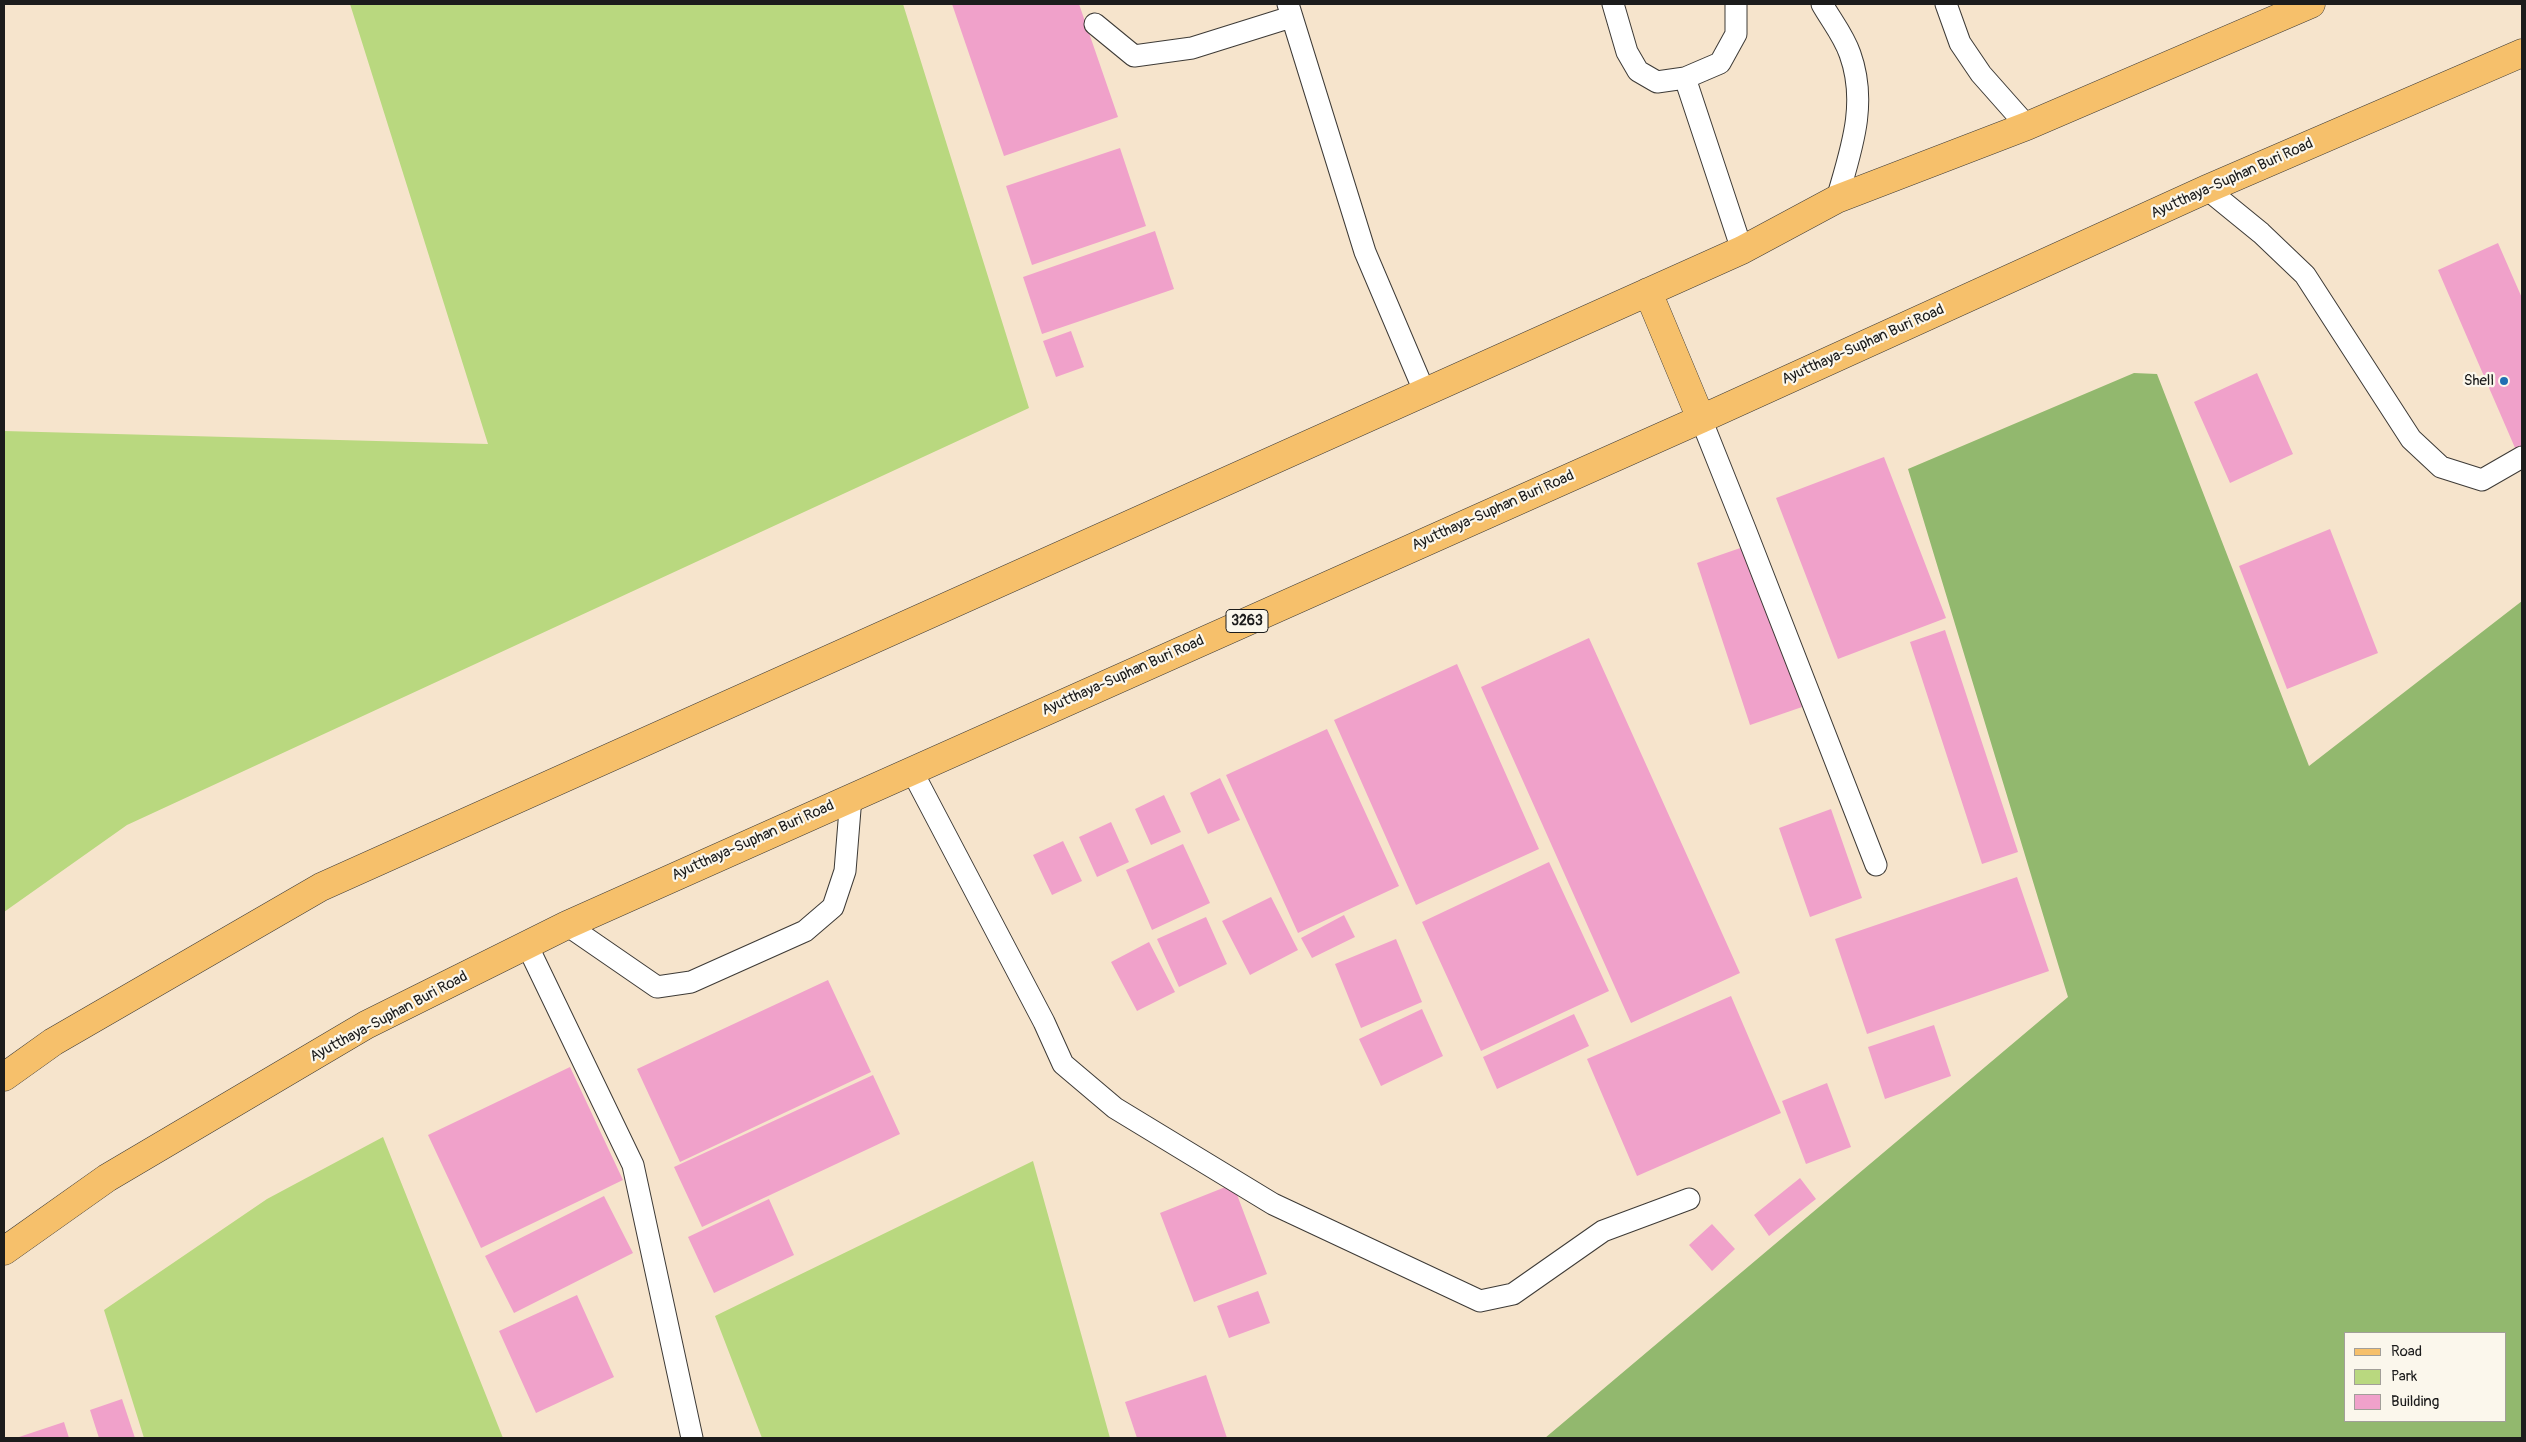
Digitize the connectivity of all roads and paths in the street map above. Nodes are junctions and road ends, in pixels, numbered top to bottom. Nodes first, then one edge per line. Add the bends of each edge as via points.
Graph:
1 (1613, 4) edge
2 (1736, 4) edge
3 (1822, 4) edge
4 (1946, 4) edge
5 (2311, 4) edge
6 (1289, 11) edge
7 (1095, 24) dead end
8 (2522, 53) edge
9 (1685, 78) junction
10 (2027, 126) junction
11 (2207, 189) junction
12 (1837, 199) junction
13 (1742, 250) junction
14 (1648, 292) junction
15 (1425, 393) junction
16 (1700, 419) junction
17 (2522, 457) edge
18 (912, 770) junction
19 (851, 797) junction
20 (1876, 865) dead end
21 (567, 925) junction
22 (527, 945) junction
23 (4, 1077) edge
24 (1689, 1200) dead end
25 (4, 1251) edge
26 (692, 1438) edge

1 - 9 lane via 1627,52 1638,71 1657,82
2 - 9 lane via 1736,34 1720,63
3 - 12 lane via 1850,53 1859,92 1856,131
4 - 10 lane via 1960,43 1981,74
5 - 10 main road
6 - 7 lane via 1192,48 1134,56
6 - 15 lane via 1365,252
8 - 11 main road, Ayutthaya-Suphan Buri Road / 3263
9 - 13 lane
10 - 12 main road
11 - 16 main road, Ayutthaya-Suphan Buri Road / 3263
11 - 17 lane via 2261,233 2305,275 2410,440 2441,467 2482,480
12 - 13 main road
13 - 14 main road
14 - 15 main road
14 - 16 main road
15 - 23 main road via 321,887 53,1042
16 - 18 main road, Ayutthaya-Suphan Buri Road / 3263
16 - 20 lane via 1746,528
18 - 19 main road, Ayutthaya-Suphan Buri Road / 3263
18 - 24 lane via 1063,1064 1116,1108 1272,1204 1480,1302 1514,1294 1604,1231
19 - 21 main road, Ayutthaya-Suphan Buri Road / 3263
19 - 21 lane via 845,871 832,907 804,931 690,982 658,987
21 - 22 main road, Ayutthaya-Suphan Buri Road / 3263
22 - 25 main road, Ayutthaya-Suphan Buri Road / 3263 via 366,1025 108,1178
22 - 26 lane via 633,1165

